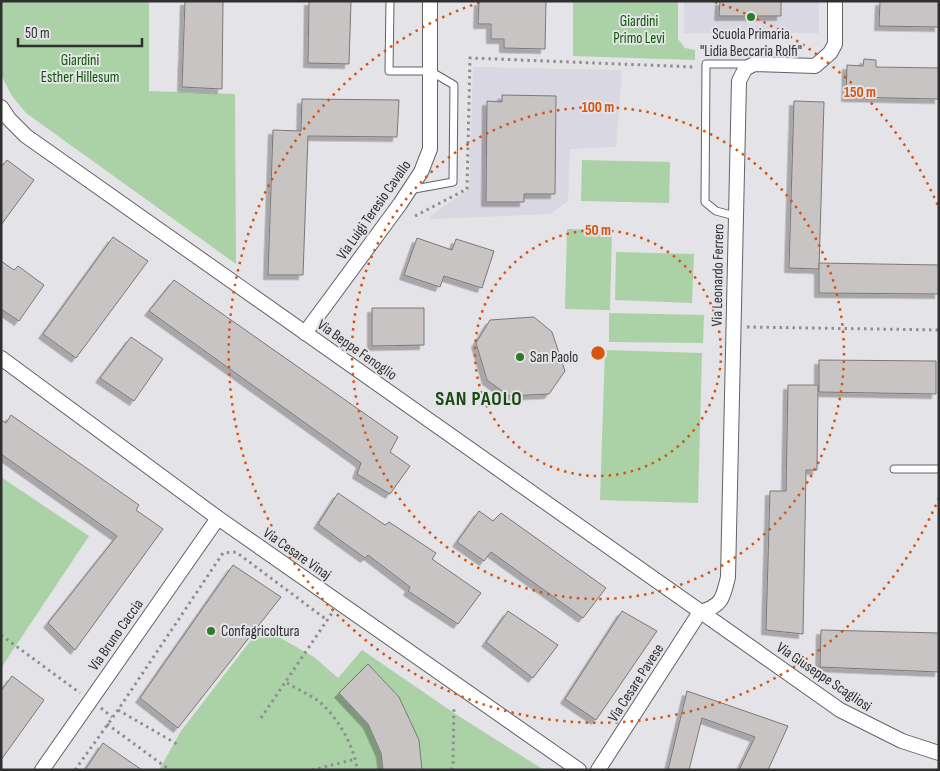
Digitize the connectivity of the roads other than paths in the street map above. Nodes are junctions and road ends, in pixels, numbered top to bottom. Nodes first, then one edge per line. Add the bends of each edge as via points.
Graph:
1 (390, 1) edge
2 (430, 1) edge
3 (836, 1) edge
4 (754, 64) junction
5 (430, 71) junction
6 (1, 107) edge
7 (409, 190) junction
8 (735, 216) junction
9 (305, 333) junction
10 (1, 358) edge
11 (894, 469) dead end
12 (939, 469) edge
13 (218, 518) junction
14 (700, 612) junction
15 (939, 753) edge
16 (42, 770) edge
17 (579, 770) edge
18 (598, 770) edge

1 - 5 lane via 389,72
2 - 5 street, Via Luigi Teresio Cavallo
3 - 4 street via 835,44 815,66
4 - 8 street, Via Leonardo Ferrero via 745,69 739,81
4 - 8 lane via 706,64 705,202 716,211
5 - 7 street, Via Luigi Teresio Cavallo via 430,148 427,161
5 - 7 lane via 454,86 453,182
6 - 9 street, Via Beppe Fenoglio via 26,136
7 - 9 street, Via Luigi Teresio Cavallo
8 - 14 street, Via Leonardo Ferrero via 728,577 723,596 715,608
9 - 14 street, Via Beppe Fenoglio
10 - 13 street, Via Cesare Vinaj
11 - 12 lane
13 - 16 street, Via Bruno Caccia
13 - 17 street, Via Cesare Vinaj
14 - 15 street, Via Giuseppe Scagliosi via 840,710 902,742
14 - 18 street, Via Cesare Pavese

